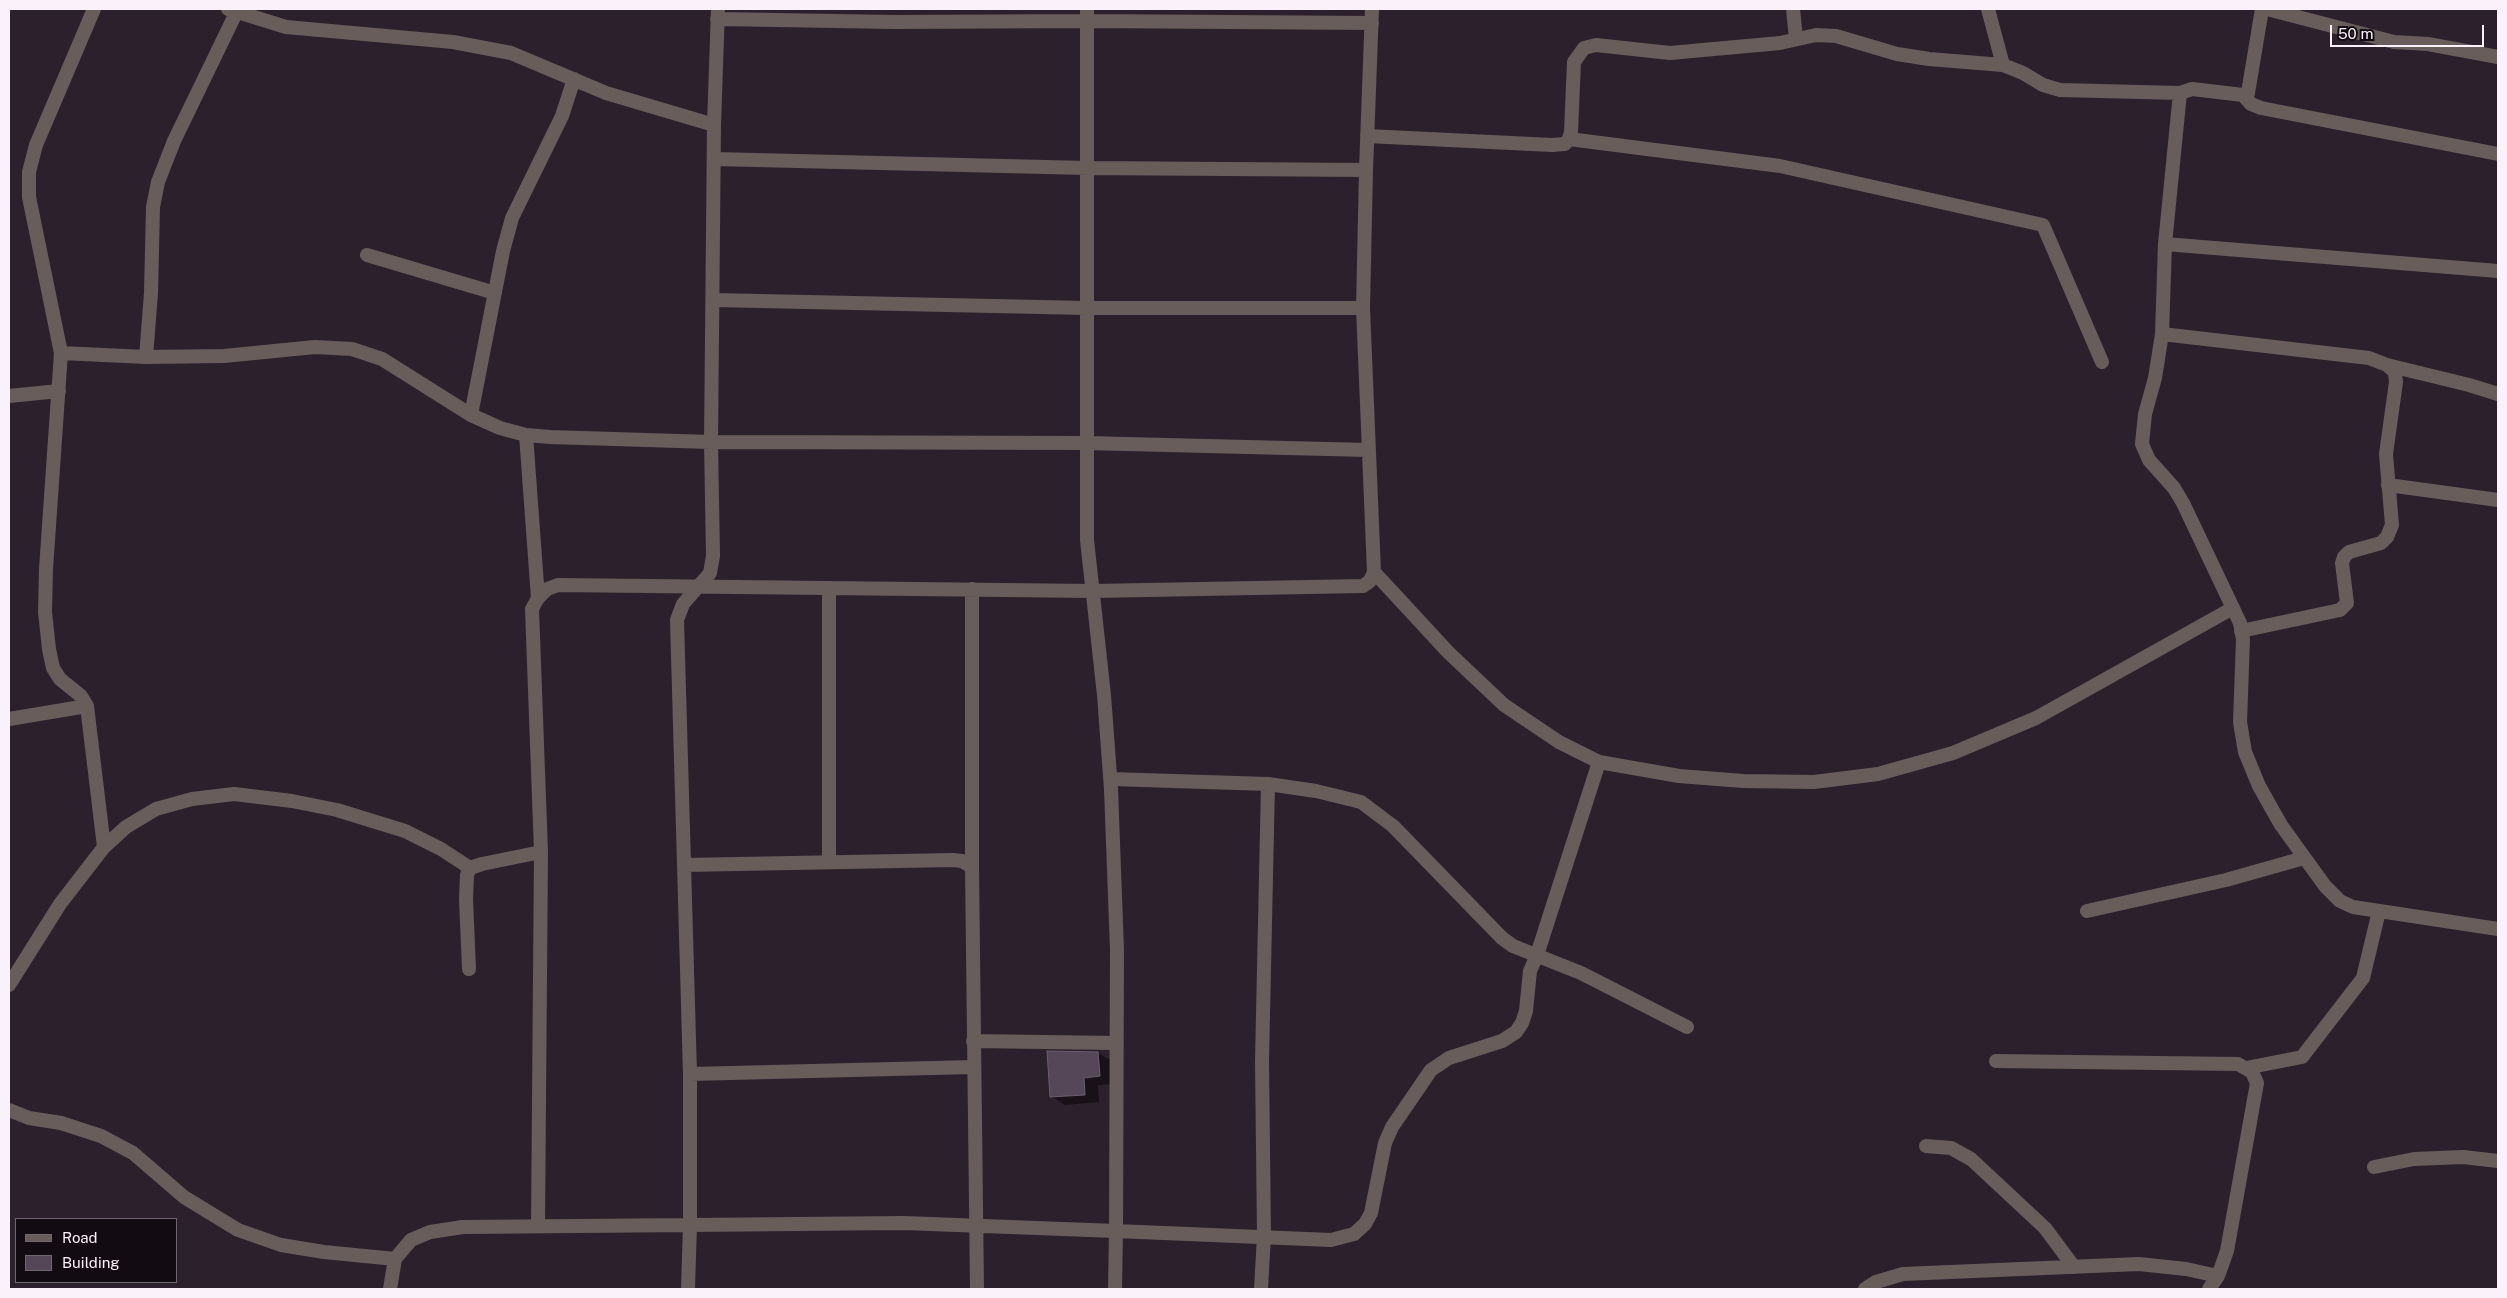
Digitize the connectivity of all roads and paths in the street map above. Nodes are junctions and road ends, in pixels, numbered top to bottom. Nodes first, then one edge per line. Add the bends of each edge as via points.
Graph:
1 (94, 9) edge
2 (1372, 9) edge
3 (1794, 9) edge
4 (1988, 9) edge
5 (2262, 9) edge
6 (2267, 9) edge
7 (242, 12) edge
8 (718, 14) edge
9 (1088, 15) edge
10 (1372, 23) junction
11 (1796, 39) junction
12 (2498, 57) edge
13 (2003, 65) junction
14 (574, 79) junction
15 (2180, 93) junction
16 (2243, 95) junction
17 (714, 125) junction
18 (1367, 136) junction
19 (1569, 140) junction
20 (2498, 154) edge
21 (714, 159) junction
22 (1087, 168) junction
23 (1366, 170) junction
24 (2165, 244) junction
25 (367, 255) dead end
26 (2498, 270) edge
27 (495, 294) junction
28 (714, 300) junction
29 (1086, 308) junction
30 (1363, 308) junction
31 (2162, 334) junction
32 (60, 354) junction
33 (146, 357) junction
34 (2102, 362) dead end
35 (2387, 365) junction
36 (59, 391) junction
37 (2498, 394) edge
38 (9, 396) edge
39 (471, 415) junction
40 (526, 435) junction
41 (711, 442) junction
42 (1086, 443) junction
43 (1368, 450) junction
44 (2388, 485) junction
45 (2498, 500) edge
46 (1374, 572) junction
47 (699, 586) junction
48 (829, 588) junction
49 (972, 589) junction
50 (1094, 591) junction
51 (538, 598) junction
52 (2233, 608) junction
53 (2241, 631) junction
54 (87, 706) junction
55 (9, 719) edge
56 (1598, 762) junction
57 (1111, 779) junction
58 (1268, 784) junction
59 (104, 847) junction
60 (541, 852) junction
61 (2304, 858) junction
62 (829, 862) junction
63 (684, 865) junction
64 (972, 867) junction
65 (470, 868) junction
66 (2087, 910) dead end
67 (2379, 911) junction
68 (2498, 929) edge
69 (1537, 955) junction
70 (469, 969) dead end
71 (9, 985) edge
72 (1687, 1027) dead end
73 (973, 1041) junction
74 (1116, 1043) junction
75 (1996, 1061) dead end
76 (974, 1067) junction
77 (2246, 1068) junction
78 (690, 1074) junction
79 (9, 1110) edge
80 (1926, 1146) dead end
81 (2498, 1161) edge
82 (2374, 1167) dead end
83 (538, 1225) junction
84 (690, 1225) junction
85 (978, 1226) junction
86 (1116, 1231) junction
87 (1264, 1236) junction
88 (396, 1259) junction
89 (2074, 1267) junction
90 (2218, 1276) junction
91 (390, 1289) edge
92 (688, 1289) edge
93 (977, 1289) edge
94 (1115, 1289) edge
95 (1261, 1289) edge
96 (1865, 1289) edge
97 (2209, 1289) edge

1 - 32 street via 36,145 28,172 29,198
2 - 10 street
3 - 11 street
4 - 13 street
5 - 16 street via 2250,88
6 - 12 street via 2394,42 2428,44
7 - 14 street via 286,27 453,42 511,53
7 - 33 street via 174,141 158,182 153,207
8 - 9 street via 894,22
8 - 17 street
9 - 10 street
9 - 22 street
10 - 18 street
11 - 13 street via 1836,36 1898,54
11 - 19 street via 1670,53 1596,45 1584,48 1574,62
13 - 15 street via 2060,90
14 - 17 street via 606,93
14 - 27 street via 562,116 512,218
15 - 16 street via 2192,89
15 - 24 street
16 - 20 street via 2251,104 2261,108
17 - 21 street
18 - 19 street via 1552,145 1565,144
18 - 23 street
19 - 34 street via 1780,166 2043,225
21 - 22 street
21 - 28 street
22 - 23 street
22 - 29 street
23 - 30 street
24 - 26 street
24 - 31 street
25 - 27 street
27 - 39 street
28 - 29 street
28 - 41 street
29 - 30 street
29 - 42 street
30 - 43 street
31 - 35 street via 2369,358
31 - 52 street via 2142,444 2149,460 2183,503
32 - 33 street
32 - 36 street
33 - 39 street via 224,356 315,347 352,349 382,359
35 - 37 street
35 - 44 street via 2395,372 2396,382 2386,454
36 - 38 street
36 - 54 street via 46,569 48,650 60,679 81,696
39 - 40 street
40 - 41 street via 601,441
40 - 51 street
41 - 42 street
41 - 47 street via 713,556 710,574
42 - 43 street
42 - 50 street via 1086,540
43 - 46 street
44 - 45 street
44 - 53 street via 2392,525 2381,542 2348,552 2344,557 2347,603 2340,610
46 - 50 street via 1363,586
46 - 56 street via 1448,652 1504,705 1559,742
47 - 48 street
47 - 51 street via 558,585 547,589
47 - 63 street via 683,604 678,620
48 - 49 street
48 - 62 street
49 - 50 street
49 - 64 street
50 - 57 street
51 - 60 street via 532,609
52 - 53 street
52 - 56 street via 2036,718 1953,753 1878,774 1814,782 1743,780 1679,776
53 - 61 street via 2240,722 2245,752 2263,794
54 - 55 street
54 - 59 street
56 - 69 street
57 - 58 street
57 - 74 street via 1117,950
58 - 69 street via 1316,790 1362,802 1393,826 1502,938
58 - 87 street via 1262,1060
59 - 65 street via 126,827 156,809 192,798 234,794 292,801 371,819 405,831
59 - 71 street via 60,904
60 - 65 street
60 - 83 street
61 - 66 street via 2226,880
61 - 67 street via 2340,901 2353,907
62 - 63 street
62 - 64 street via 953,860
63 - 78 street
64 - 73 street
65 - 70 street via 466,899
67 - 68 street
67 - 77 street via 2364,978 2302,1057
69 - 72 street via 1581,973
69 - 87 street via 1530,971 1526,1011 1516,1032 1502,1042 1438,1063 1392,1126 1385,1143 1371,1213 1365,1224 1344,1238
73 - 74 street
73 - 76 street
74 - 86 street
75 - 77 street via 2238,1064
76 - 78 street
76 - 85 street
77 - 90 street via 2252,1072 2257,1084 2227,1251
78 - 84 street
79 - 88 street via 109,1140 132,1153 184,1197 238,1230 281,1245
80 - 89 street via 1951,1148 1971,1159 2045,1228
81 - 82 street via 2463,1157 2414,1159
83 - 84 street
83 - 88 street via 463,1227 430,1232 411,1240
84 - 85 street via 904,1223
84 - 92 street
85 - 86 street
85 - 93 street
86 - 87 street
86 - 94 street
87 - 95 street
88 - 91 street
89 - 90 street via 2138,1264
89 - 96 street via 1903,1274
90 - 97 street

